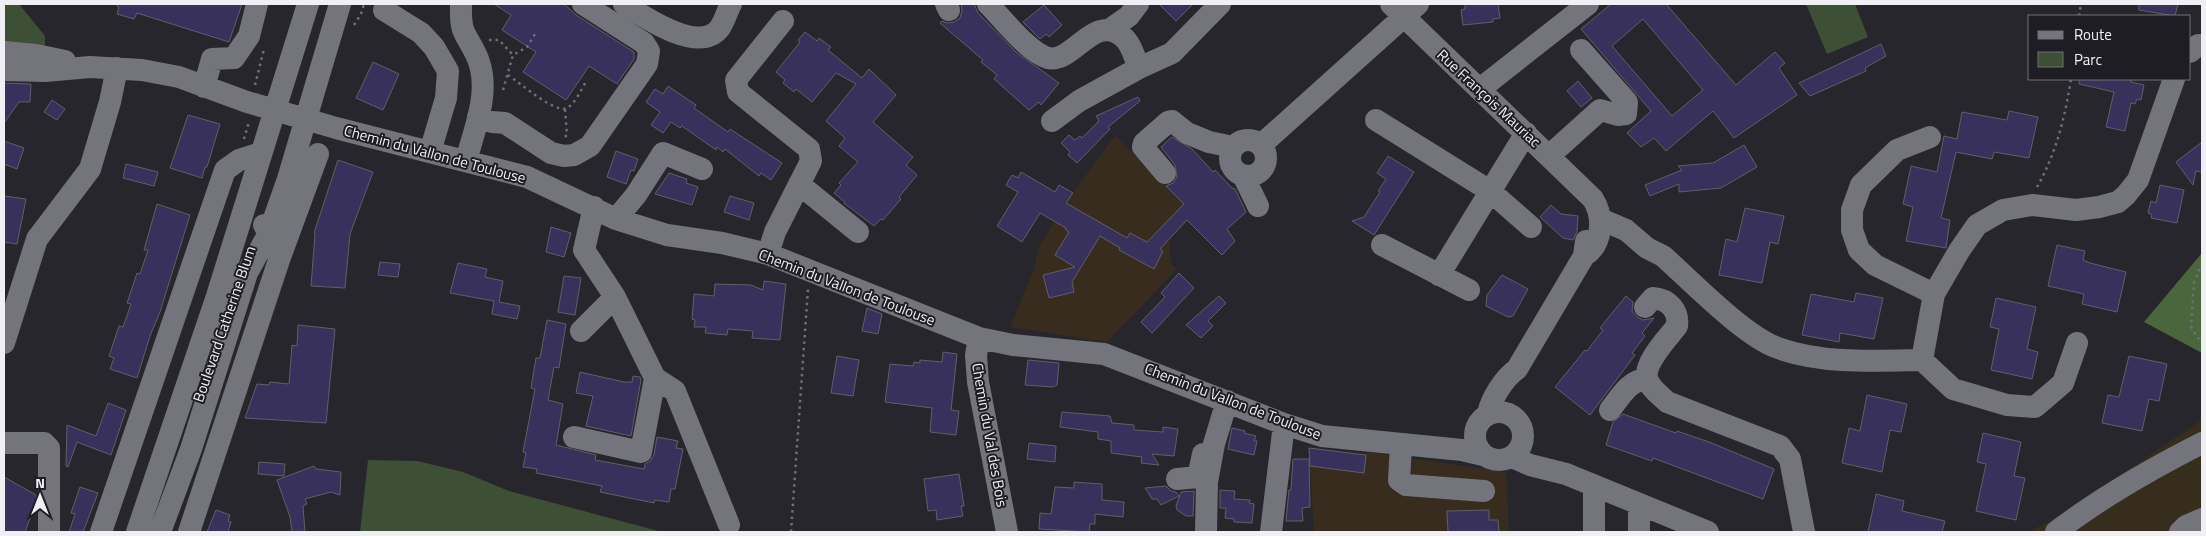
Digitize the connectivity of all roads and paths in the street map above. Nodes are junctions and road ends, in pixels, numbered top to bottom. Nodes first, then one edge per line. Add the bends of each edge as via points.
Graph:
1 (257, 4) edge
2 (292, 4) edge
3 (308, 4) edge
4 (329, 4) edge
5 (340, 4) edge
6 (461, 4) edge
7 (583, 4) edge
8 (624, 4) edge
9 (731, 4) edge
10 (988, 4) edge
11 (1138, 4) edge
12 (1220, 4) edge
13 (1588, 4) edge
14 (1404, 8) edge
15 (384, 10) dead end
16 (653, 12) edge
17 (783, 21) dead end
18 (1109, 30) junction
19 (2202, 45) edge
20 (473, 47) junction
21 (1582, 50) dead end
22 (2191, 51) edge
23 (4, 52) edge
24 (513, 55) dead end
25 (90, 67) junction
26 (117, 68) junction
27 (1139, 68) junction
28 (4, 70) edge
29 (508, 75) dead end
30 (587, 80) dead end
31 (2071, 80) edge
32 (2174, 80) edge
33 (204, 87) junction
34 (1480, 89) junction
35 (278, 114) junction
36 (478, 117) junction
37 (1376, 120) dead end
38 (1052, 122) dead end
39 (1526, 133) junction
40 (1930, 138) dead end
41 (1261, 145) junction
42 (1233, 148) junction
43 (250, 150) junction
44 (430, 152) junction
45 (318, 154) dead end
46 (1550, 156) junction
47 (466, 161) junction
48 (702, 169) dead end
49 (1165, 173) dead end
50 (1243, 175) junction
51 (800, 184) junction
52 (1490, 191) junction
53 (1258, 206) dead end
54 (2027, 206) junction
55 (594, 208) junction
56 (616, 218) junction
57 (1596, 224) junction
58 (265, 226) junction
59 (1531, 227) dead end
60 (858, 232) dead end
61 (1382, 245) dead end
62 (768, 254) junction
63 (278, 260) junction
64 (2202, 263) edge
65 (809, 271) junction
66 (1440, 275) junction
67 (1469, 290) dead end
68 (1934, 294) junction
69 (615, 297) junction
70 (1645, 306) dead end
71 (581, 331) dead end
72 (979, 338) junction
73 (4, 343) edge
74 (2077, 343) dead end
75 (2202, 344) edge
76 (1922, 360) junction
77 (1517, 369) junction
78 (655, 378) junction
79 (1647, 379) junction
80 (1225, 408) junction
81 (1610, 410) dead end
82 (1515, 417) junction
83 (1482, 421) junction
84 (1284, 424) junction
85 (574, 437) dead end
86 (1524, 438) junction
87 (4, 443) edge
88 (2202, 443) edge
89 (1401, 446) junction
90 (1432, 448) junction
91 (1483, 454) junction
92 (1512, 457) junction
93 (1566, 474) junction
94 (1177, 479) dead end
95 (1594, 486) junction
96 (1484, 490) dead end
97 (1639, 505) junction
98 (2202, 518) edge
99 (729, 525) dead end
100 (49, 532) edge
101 (101, 532) edge
102 (129, 532) edge
103 (137, 532) edge
104 (153, 532) edge
105 (160, 532) edge
106 (189, 532) edge
107 (791, 532) edge
108 (1004, 532) edge
109 (1206, 532) edge
110 (1271, 532) edge
111 (1594, 532) edge
112 (1639, 532) edge
113 (1708, 532) edge
114 (1804, 532) edge
115 (2056, 532) edge
116 (2180, 532) edge

1 - 33 street via 249,36 234,58 212,60
2 - 35 street
3 - 35 street
4 - 35 street
5 - 35 street
6 - 20 street via 463,28
7 - 36 street via 644,43 649,51 647,64 590,146 574,155 551,153 505,123
8 - 16 street
9 - 16 street via 720,29 710,36 695,38
10 - 18 street via 1038,55 1050,59 1061,57 1093,34
11 - 18 street via 1129,16
12 - 27 street via 1172,53
13 - 34 street
14 - 34 street, Rue François Mauriac
14 - 41 street
15 - 44 street via 421,33 448,70 446,98
17 - 51 street via 736,80 738,92 808,149 811,161
18 - 27 street via 1124,37
19 - 22 street
20 - 24 path via 495,38
20 - 36 street via 483,77
21 - 46 street via 1627,102 1626,114 1600,110
23 - 25 street, Chemin du Vallon de Toulouse via 36,55
25 - 26 street, Chemin du Vallon de Toulouse
25 - 28 street, Chemin du Vallon de Toulouse
26 - 33 street, Chemin du Vallon de Toulouse via 163,73
26 - 73 street via 90,169 37,239
27 - 38 street via 1079,101
29 - 30 path via 557,109 570,106
31 - 54 path via 2050,164
32 - 54 street via 2138,180 2118,202 2076,210
33 - 35 street, Chemin du Vallon de Toulouse
34 - 39 street, Rue François Mauriac
35 - 43 street
35 - 43 path via 249,122
35 - 44 street, Chemin du Vallon de Toulouse
35 - 58 street
36 - 47 street
37 - 52 street
39 - 46 street, Rue François Mauriac
39 - 52 street
40 - 68 street via 1897,150 1861,185 1852,210 1852,230 1859,250 1875,265
41 - 42 street via 1246,140
41 - 50 street via 1266,158 1264,166 1256,174
42 - 49 street via 1186,133 1172,121 1168,122 1143,147
42 - 50 street via 1230,154 1233,167
43 - 101 street via 225,170
43 - 102 street via 214,280
43 - 103 street, Boulevard Catherine Blum via 217,296
44 - 47 street, Chemin du Vallon de Toulouse
45 - 63 street
46 - 57 street, Rue François Mauriac via 1585,193
47 - 55 street, Chemin du Vallon de Toulouse via 527,177
48 - 56 street via 663,153 636,195
50 - 53 street
51 - 60 street
51 - 62 street via 775,232
52 - 59 street
52 - 66 street
54 - 68 street via 2003,210 1977,225
55 - 56 street, Chemin du Vallon de Toulouse
55 - 69 street via 584,250
56 - 62 street, Chemin du Vallon de Toulouse via 667,235
57 - 76 street via 1621,242 1648,248 1662,256 1745,329 1776,348 1811,357
57 - 77 street, Rue François Mauriac via 1584,256
58 - 63 street via 278,250
58 - 104 street, Boulevard Catherine Blum via 240,274
58 - 105 street
61 - 66 street
62 - 65 street, Chemin du Vallon de Toulouse
63 - 106 street
64 - 75 path via 2194,282 2191,327
65 - 72 street, Chemin du Vallon de Toulouse
65 - 107 path
66 - 67 street
68 - 76 street
69 - 71 street
69 - 78 street
70 - 79 street via 1653,298 1662,299 1675,309 1678,320 1648,367
72 - 80 street, Chemin du Vallon de Toulouse via 1013,345 1104,354
72 - 108 street, Chemin du Val des Bois via 976,355 978,382
74 - 76 street via 2063,383 2036,407 2008,405 1953,389
77 - 82 street, Rue François Mauriac
77 - 83 street, Rue François Mauriac via 1510,374
78 - 85 street via 641,452
78 - 99 street via 675,392
79 - 81 street via 1636,379
79 - 114 street via 1667,402 1780,446 1790,459
80 - 84 street, Chemin du Vallon de Toulouse
80 - 94 street via 1209,427 1198,477
80 - 109 street via 1207,482
82 - 83 street via 1502,411
82 - 86 street via 1520,422
83 - 90 street, Chemin du Vallon de Toulouse
83 - 91 street via 1475,442
84 - 89 street, Chemin du Vallon de Toulouse via 1322,436
84 - 110 street
86 - 92 street via 1519,451
86 - 93 street
87 - 100 street via 44,443 49,448
88 - 115 street via 2119,488
89 - 90 street, Chemin du Vallon de Toulouse
89 - 96 street via 1399,480 1406,485
90 - 91 street, Chemin du Vallon de Toulouse
91 - 92 street via 1497,460
92 - 93 street
93 - 95 street
95 - 97 street
95 - 111 street
97 - 112 street
97 - 113 street
98 - 116 street

